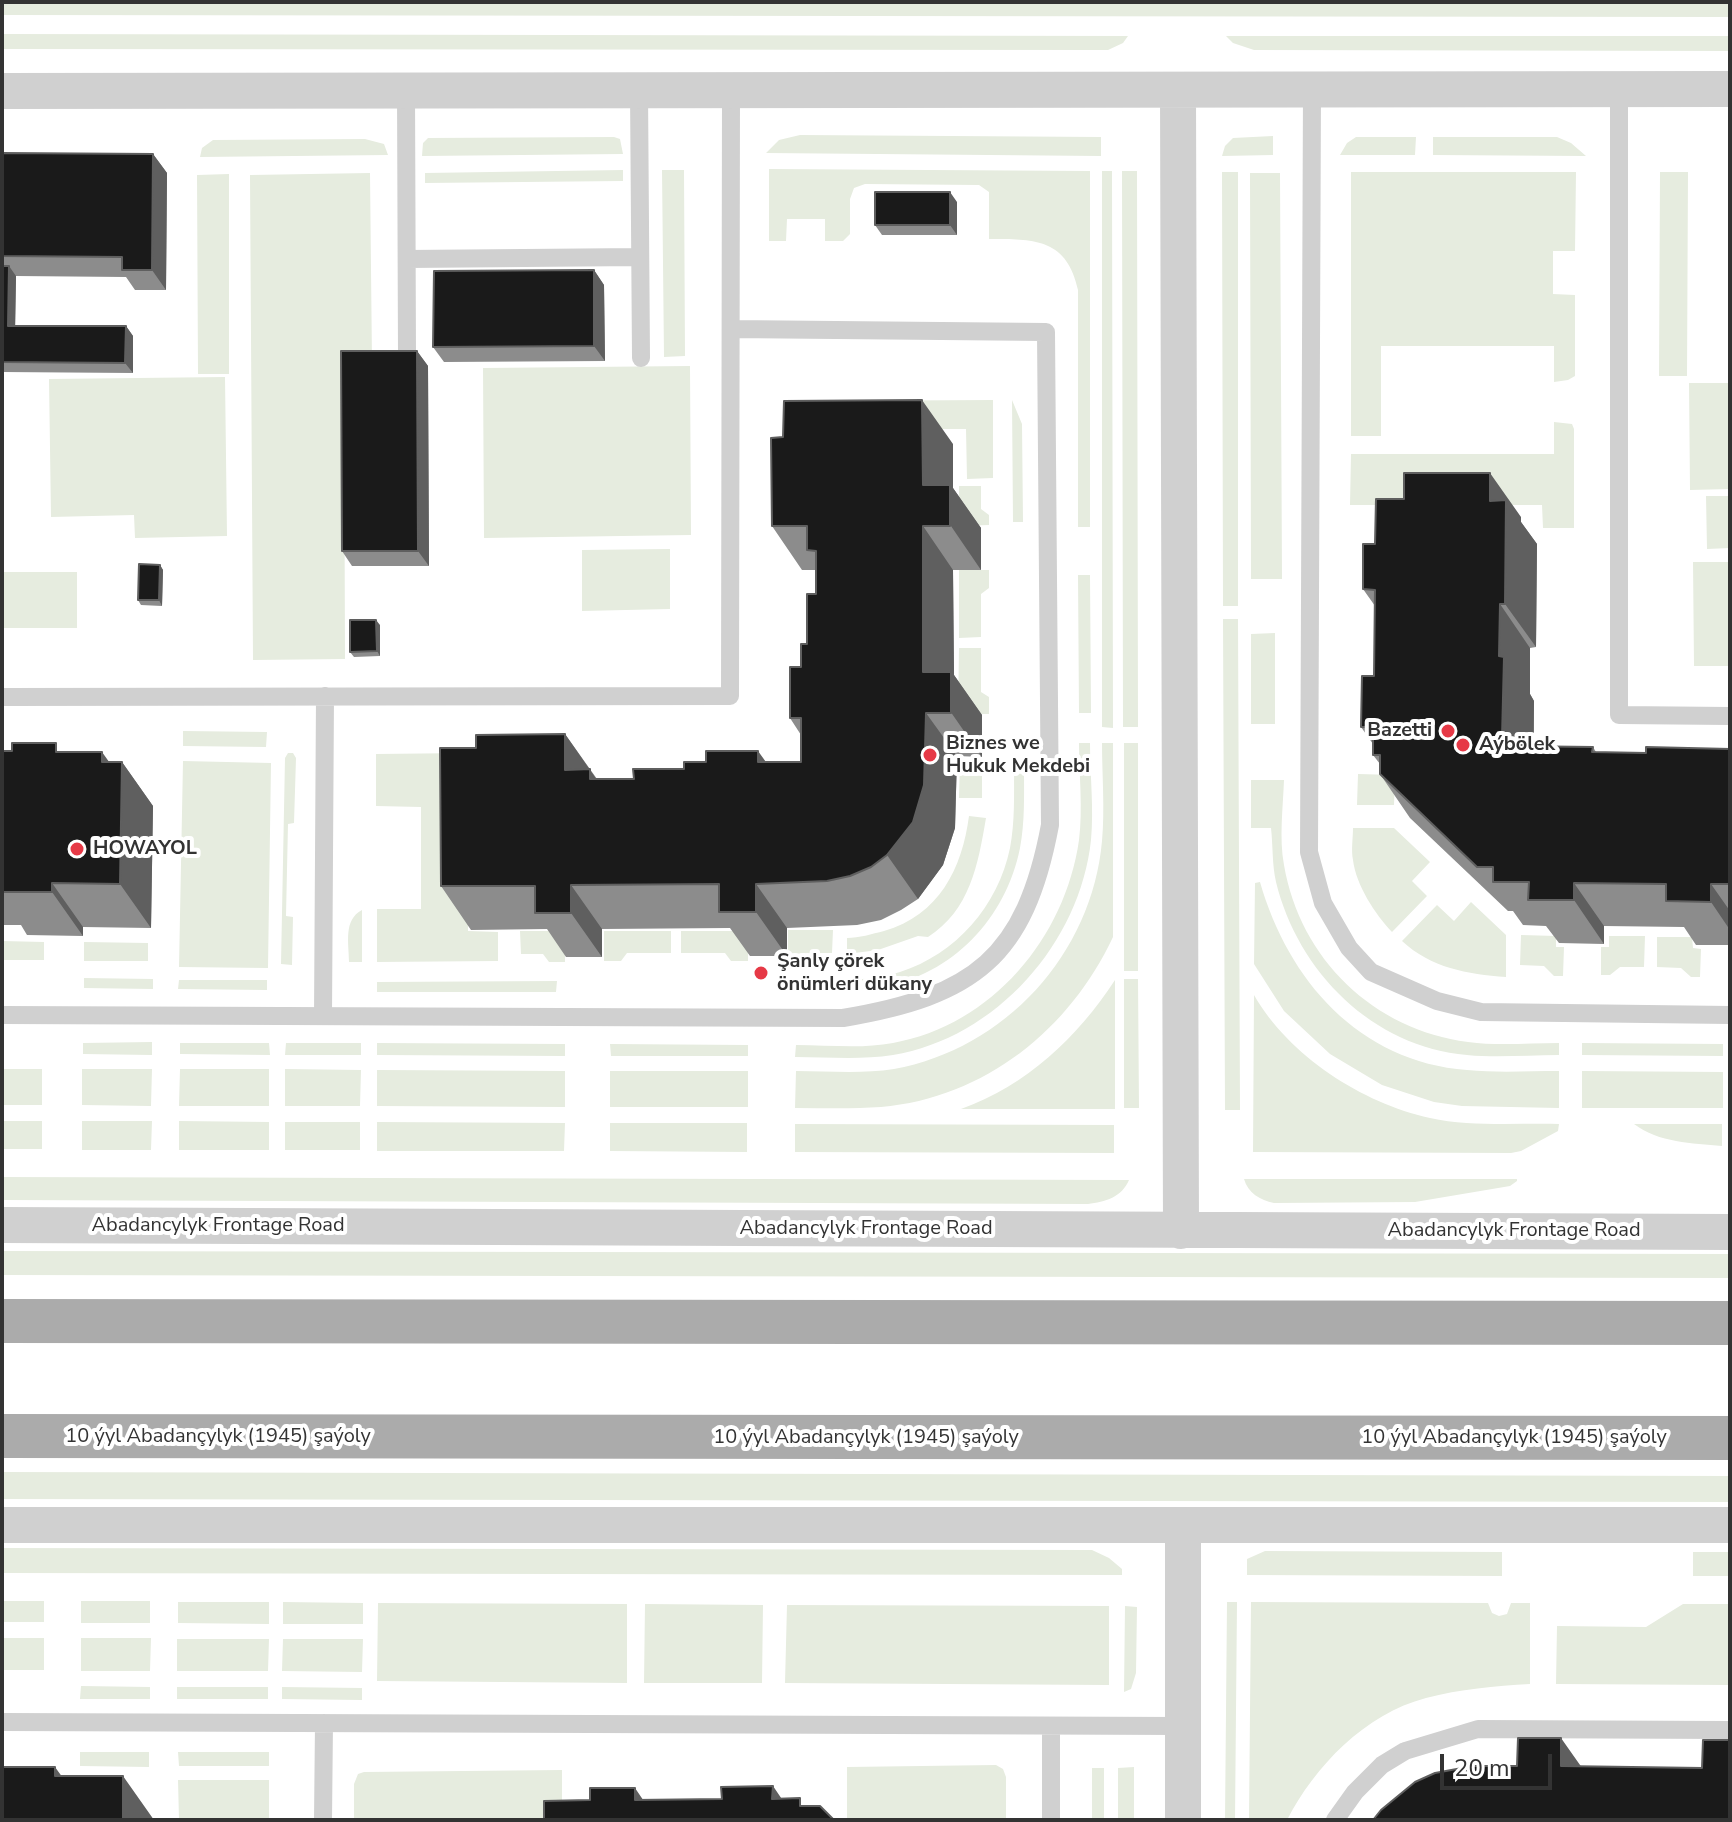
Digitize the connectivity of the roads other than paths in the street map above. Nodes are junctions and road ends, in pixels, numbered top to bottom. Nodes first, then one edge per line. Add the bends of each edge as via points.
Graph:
1 (1312, 89) junction
2 (1730, 89) edge
3 (639, 90) junction
4 (731, 90) junction
5 (1178, 90) junction
6 (1619, 90) junction
7 (2, 91) edge
8 (406, 91) junction
9 (640, 257) junction
10 (407, 259) junction
11 (731, 329) junction
12 (407, 356) edge
13 (641, 358) dead end
14 (325, 696) junction
15 (2, 697) edge
16 (1730, 716) edge
17 (2, 1015) edge
18 (1730, 1015) edge
19 (323, 1016) junction
20 (2, 1225) edge
21 (1181, 1231) junction
22 (1730, 1232) edge
23 (2, 1321) edge
24 (1730, 1323) edge
25 (2, 1436) edge
26 (1730, 1438) edge
27 (2, 1525) edge
28 (1183, 1525) junction
29 (1730, 1525) edge
30 (2, 1722) edge
31 (324, 1723) junction
32 (1051, 1726) junction
33 (1183, 1726) junction
34 (1730, 1730) edge
35 (323, 1820) edge
36 (1051, 1820) edge
37 (1183, 1820) edge
38 (1335, 1820) edge

1 - 5 street
1 - 6 street
1 - 18 lane via 1309,852 1323,903 1349,948 1371,972 1437,1001 1481,1012
2 - 6 street
3 - 4 street
3 - 8 street
3 - 9 lane
4 - 5 street
4 - 11 lane
5 - 21 street
6 - 16 lane via 1619,715
7 - 8 street
8 - 10 lane
9 - 10 lane
9 - 13 lane
10 - 12 lane
11 - 14 lane via 730,696
11 - 19 lane via 1046,332 1050,825 1025,914 983,967 952,986 921,1001 843,1018
14 - 15 lane
14 - 19 lane
17 - 19 lane
20 - 21 street, Abadancylyk Frontage Road
21 - 22 street, Abadancylyk Frontage Road
23 - 24 main road
25 - 26 main road, 10 ýyl Abadançylyk (1945) şaýoly
27 - 28 street
28 - 29 street
28 - 33 street
30 - 31 lane
31 - 32 lane
31 - 35 lane
32 - 33 lane
32 - 36 lane
33 - 37 street
34 - 38 lane via 1478,1729 1405,1751 1382,1765

